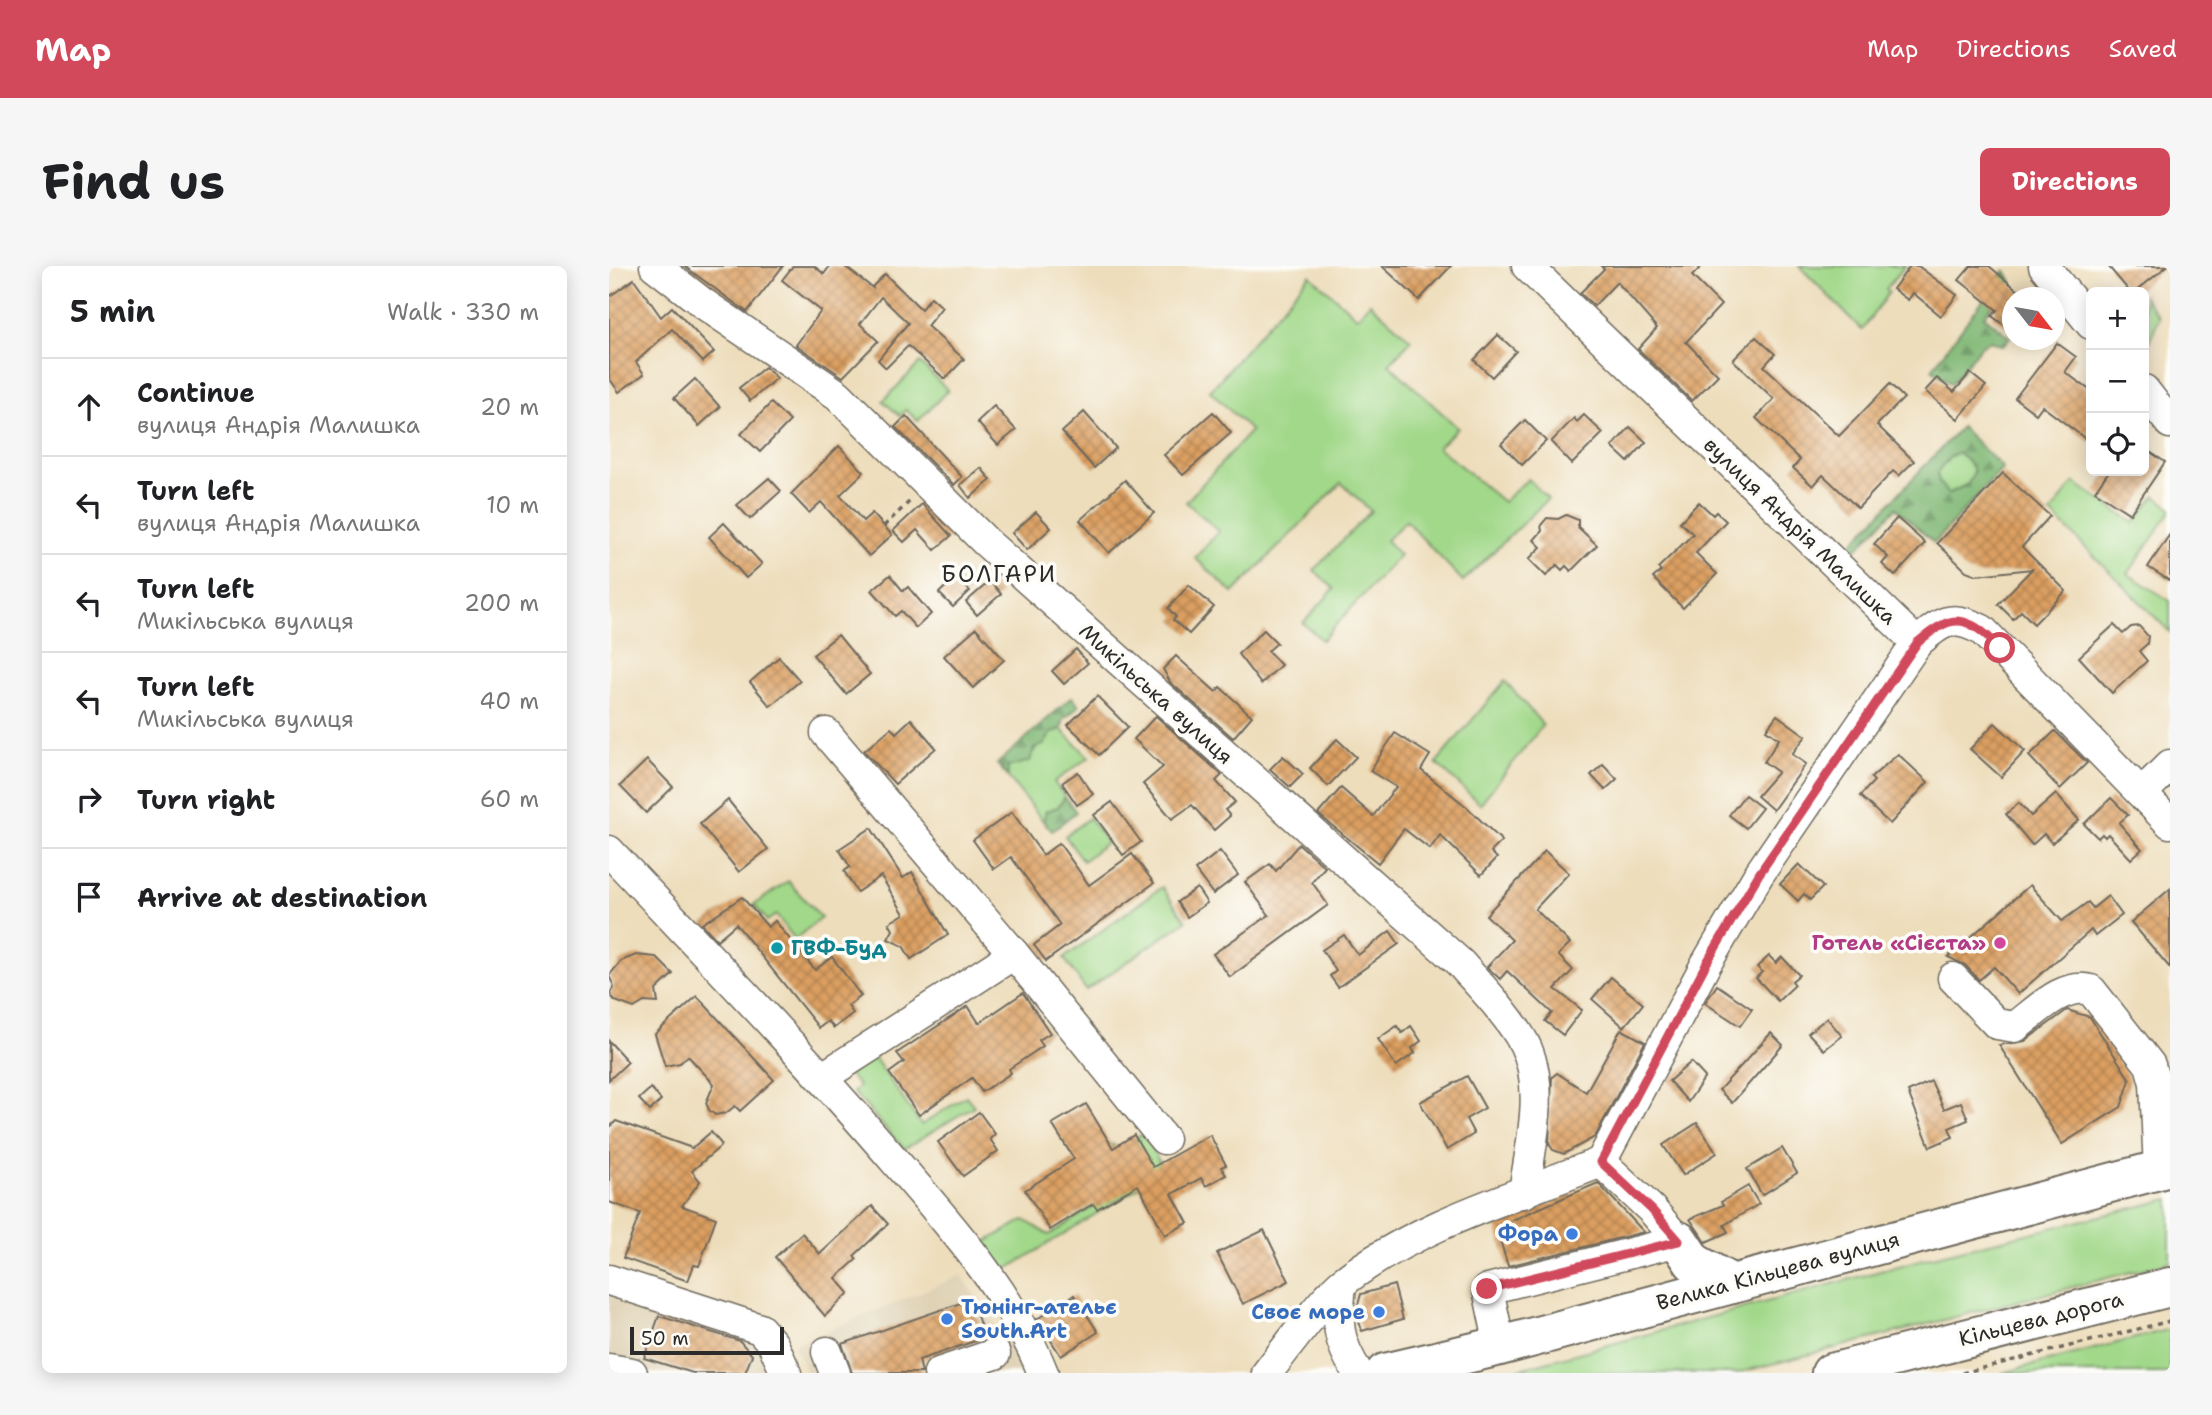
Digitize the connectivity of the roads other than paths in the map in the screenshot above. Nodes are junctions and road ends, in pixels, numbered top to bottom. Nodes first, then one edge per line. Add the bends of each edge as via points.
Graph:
1 (655, 266) edge
2 (1527, 266) edge
3 (2044, 266) edge
4 (2086, 318) edge
5 (2149, 396) edge
6 (2170, 423) edge
7 (1917, 643) junction
8 (826, 733) dead end
9 (2170, 765) edge
10 (2142, 793) junction
11 (2170, 823) edge
12 (609, 851) edge
13 (1014, 954) junction
14 (1953, 978) dead end
15 (823, 1077) junction
16 (1164, 1139) dead end
17 (1601, 1162) junction
18 (2165, 1169) edge
19 (1524, 1193) junction
20 (1679, 1241) junction
21 (609, 1280) edge
22 (1341, 1284) junction
23 (1732, 1284) junction
24 (2170, 1287) edge
25 (1500, 1346) junction
26 (995, 1354) dead end
27 (609, 1368) edge
28 (632, 1373) edge
29 (786, 1373) edge
30 (939, 1373) edge
31 (1042, 1373) edge
32 (1267, 1373) edge
33 (1358, 1373) edge
34 (1385, 1373) edge
35 (1831, 1373) edge

1 - 19 street, Микільська вулиця via 838,395 996,551 1459,963 1502,1010 1525,1045 1531,1065 1533,1121
2 - 7 street, вулиця Андрія Малишка
3 - 4 street
5 - 6 street
7 - 10 street via 1938,625 1954,620 1982,630
7 - 17 street via 1759,874
8 - 13 street
9 - 10 street
10 - 11 street
12 - 15 street
13 - 15 street
13 - 16 street
14 - 18 street via 2006,1028 2015,1027 2068,989 2091,990 2150,1065
15 - 31 street via 967,1246 1010,1308
17 - 19 street
17 - 20 street
18 - 23 highway, Велика Кільцева вулиця
19 - 22 street via 1403,1245
20 - 23 highway via 1693,1262
20 - 25 street via 1487,1289
21 - 29 street via 760,1329 773,1344
22 - 32 street
22 - 33 street via 1339,1339
23 - 25 highway, Велика Кільцева вулиця
24 - 35 highway, Кільцева дорога
25 - 34 highway, Велика Кільцева вулиця
26 - 30 street
27 - 28 street

